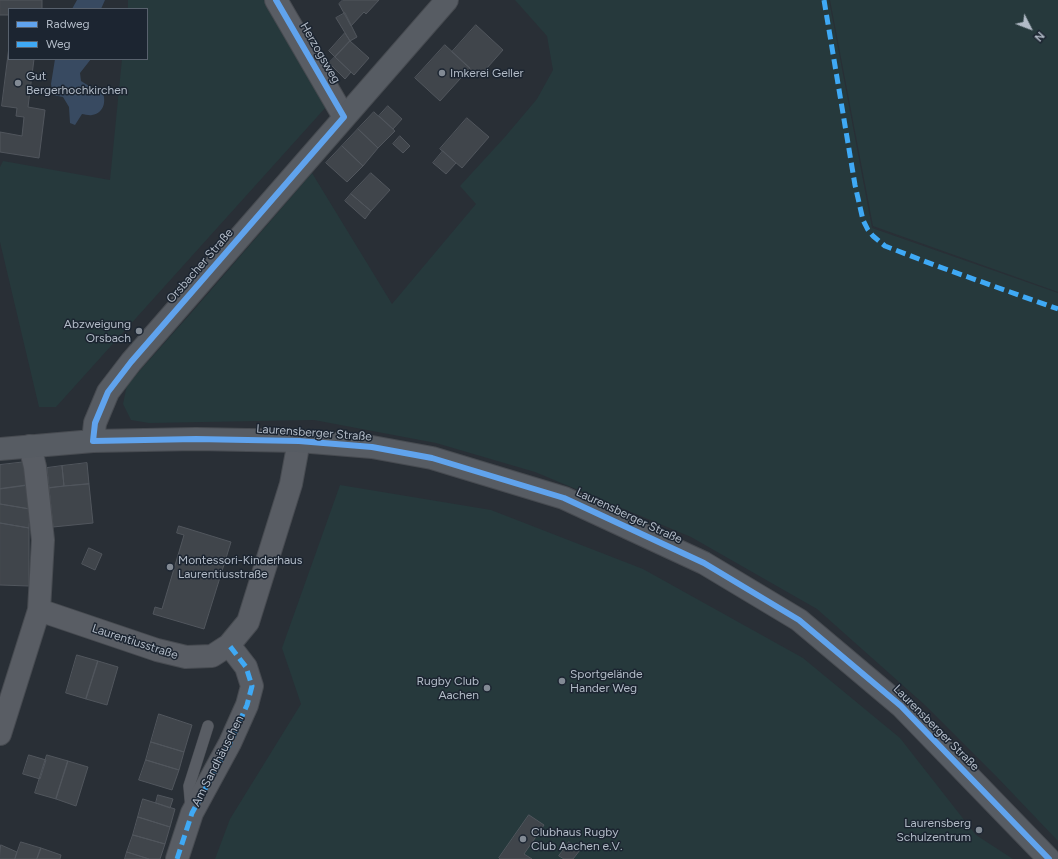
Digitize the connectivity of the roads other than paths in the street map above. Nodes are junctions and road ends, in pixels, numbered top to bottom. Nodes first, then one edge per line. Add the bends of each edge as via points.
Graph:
1 (276, 0) edge
2 (447, 0) edge
3 (344, 117) junction
4 (93, 441) junction
5 (299, 441) junction
6 (30, 446) junction
7 (0, 449) edge
8 (39, 610) junction
9 (229, 645) junction
10 (208, 726) dead end
11 (0, 734) edge
12 (192, 813) junction
13 (177, 859) edge
14 (1049, 859) edge

1 - 3 street, Herzogsweg
2 - 3 street, Orsbacher Straße
3 - 4 street, Orsbacher Straße via 131,362 108,392 95,423
4 - 5 street, Laurensberger Straße
4 - 6 street, Laurensberger Straße
5 - 9 street, Laurentiusstraße via 291,484 248,622
5 - 14 street, Laurensberger Straße via 372,447 440,460 564,498 704,563 798,620 901,706
6 - 7 street, Laurensberger Straße
6 - 8 street via 36,468 43,540
8 - 9 street, Laurentiusstraße via 186,658 212,656
8 - 11 street
9 - 12 street, Am Sandhäuschen via 246,666 252,686 247,705 230,743
10 - 12 lane, Am Sandhäuschen via 189,786
12 - 13 street, Am Sandhäuschen

